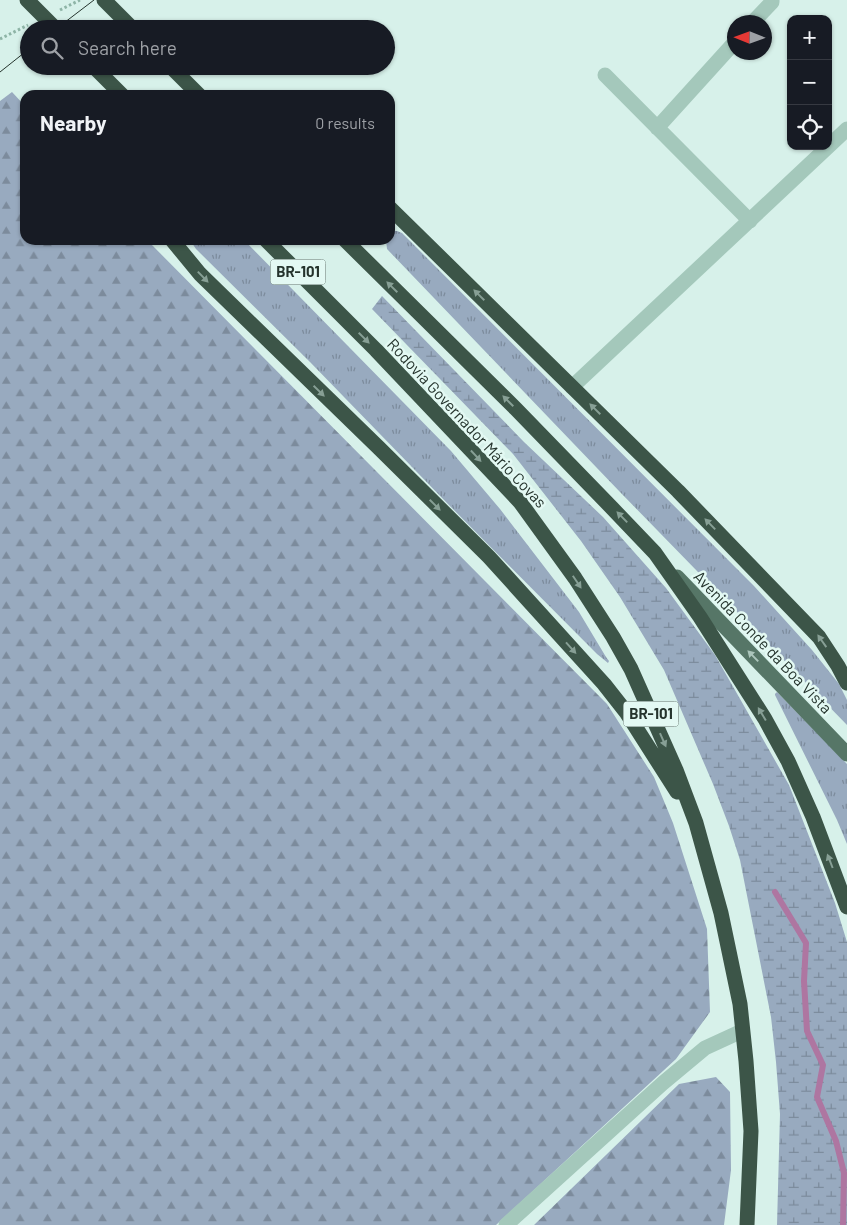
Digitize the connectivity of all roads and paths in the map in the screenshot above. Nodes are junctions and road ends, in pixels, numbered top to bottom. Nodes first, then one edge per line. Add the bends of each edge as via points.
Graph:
1 (27, 0) edge
2 (104, 0) edge
3 (772, 0) edge
4 (760, 15) edge
5 (47, 20) edge
6 (123, 20) edge
7 (727, 51) edge
8 (102, 75) edge
9 (179, 75) edge
10 (604, 75) dead end
11 (117, 90) edge
12 (194, 90) edge
13 (657, 128) junction
14 (847, 129) edge
15 (395, 213) edge
16 (750, 221) junction
17 (176, 245) edge
18 (271, 245) edge
19 (350, 245) edge
20 (572, 387) junction
21 (655, 553) junction
22 (847, 683) edge
23 (847, 754) edge
24 (696, 823) junction
25 (847, 907) edge
26 (742, 1030) junction
27 (506, 1225) edge
28 (747, 1225) edge

1 - 5 highway, bridge
2 - 6 highway
3 - 4 street
7 - 13 street
8 - 11 highway
9 - 12 highway
10 - 13 street
13 - 16 street
14 - 16 street
20 -> 15 highway
16 - 20 street
17 -> 24 highway via 200,274 488,558 604,684 626,712
18 -> 24 highway, Rodovia Governador Mário Covas / BR-101 via 376,350 520,502 540,528 631,669
21 -> 19 highway via 530,423
22 -> 20 highway via 819,637
23 -> 21 main road, Avenida Conde da Boa Vista
25 -> 21 highway via 788,761 700,617
24 - 26 highway, Rodovia Governador Mário Covas / BR-101 via 723,921
26 - 27 street via 705,1048
26 - 28 highway, Rodovia Governador Mário Covas / BR-101 via 751,1132

